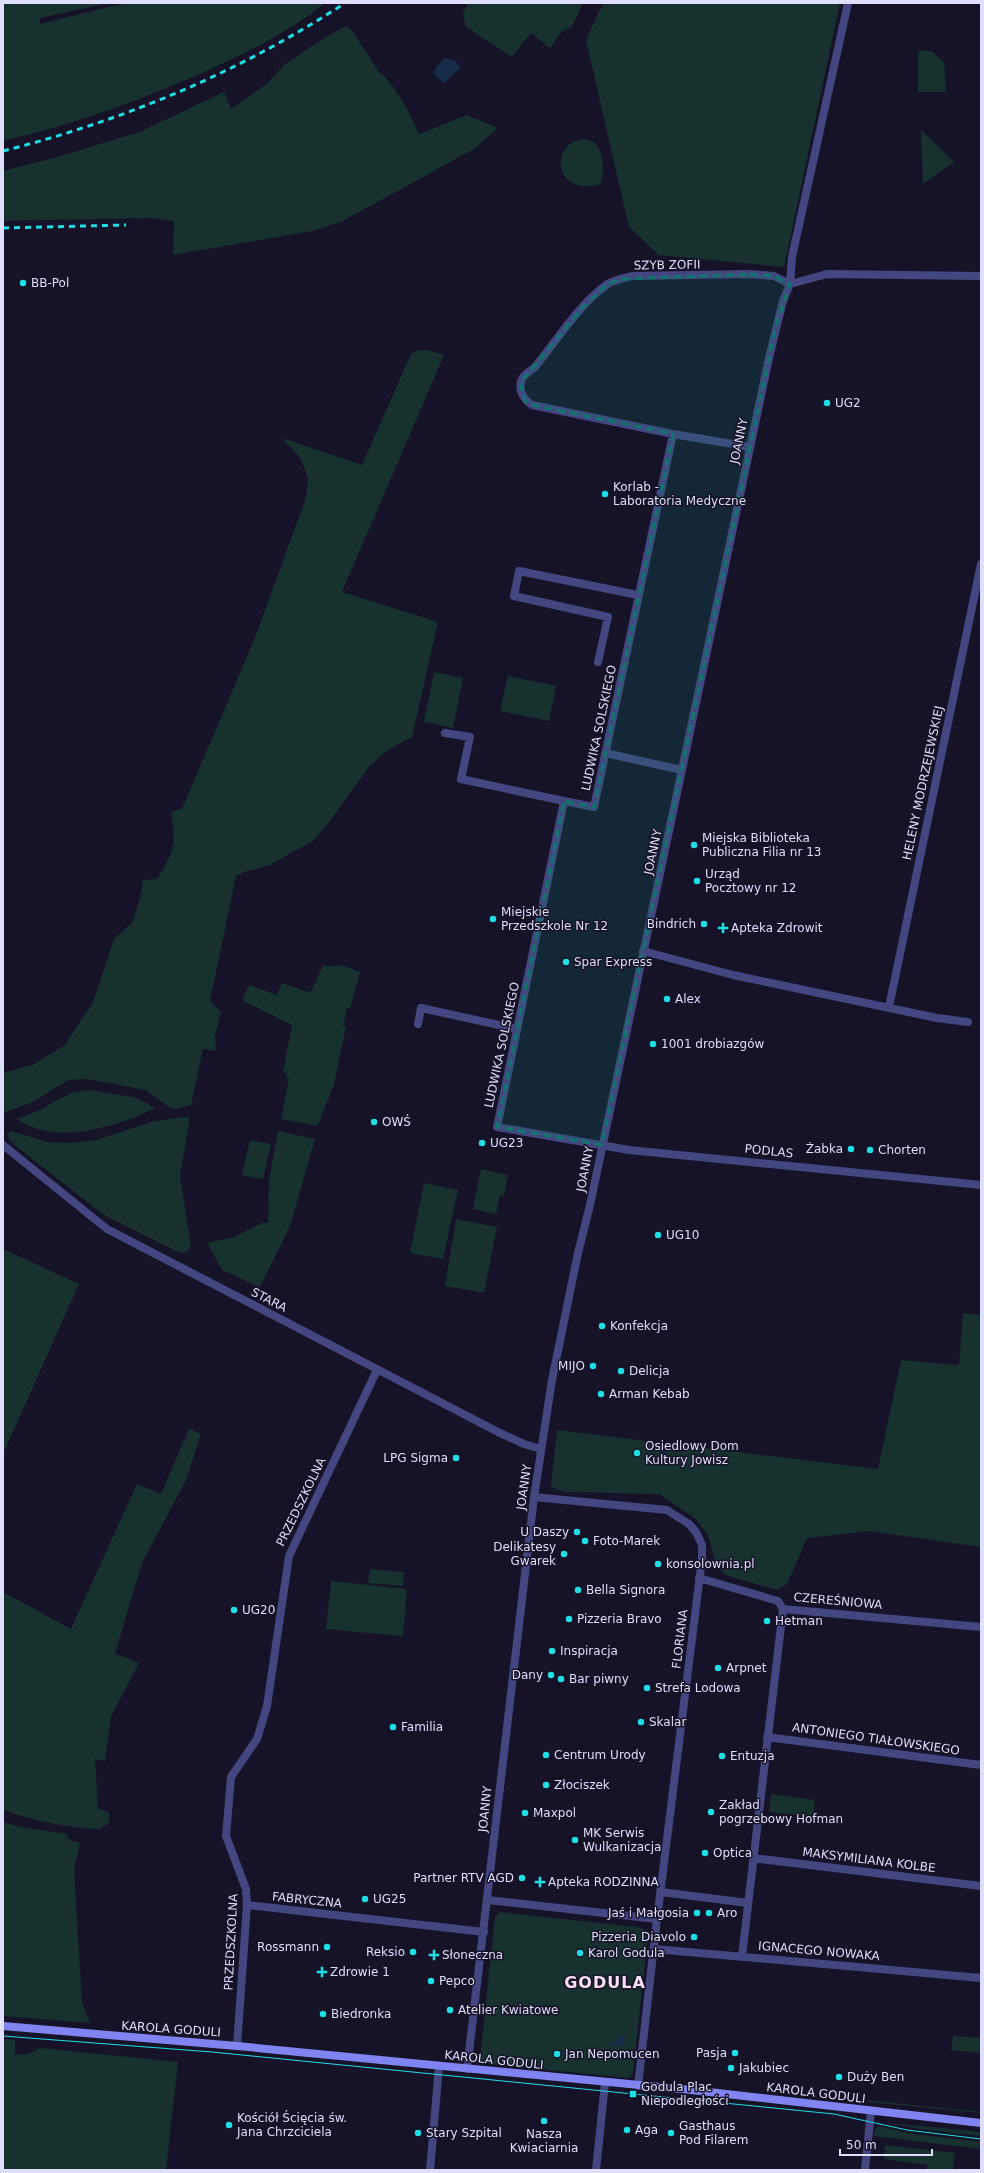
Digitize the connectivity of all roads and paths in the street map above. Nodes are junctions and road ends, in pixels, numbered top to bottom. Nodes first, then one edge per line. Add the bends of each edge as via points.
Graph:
1 (848, 3) edge
2 (981, 276) edge
3 (790, 284) junction
4 (673, 434) junction
5 (750, 447) junction
6 (981, 564) edge
7 (638, 595) junction
8 (598, 662) dead end
9 (445, 733) dead end
10 (605, 753) junction
11 (682, 770) junction
12 (564, 801) junction
13 (643, 950) junction
14 (889, 1007) junction
15 (968, 1022) dead end
16 (418, 1024) dead end
17 (518, 1028) junction
18 (3, 1145) edge
19 (602, 1145) junction
20 (981, 1185) edge
21 (377, 1370) junction
22 (541, 1449) junction
23 (534, 1496) junction
24 (699, 1578) junction
25 (783, 1609) junction
26 (981, 1627) edge
27 (767, 1737) junction
28 (981, 1766) edge
29 (753, 1858) junction
30 (981, 1886) edge
31 (661, 1892) junction
32 (488, 1900) junction
33 (748, 1903) junction
34 (247, 1905) junction
35 (657, 1919) junction
36 (484, 1932) junction
37 (654, 1949) junction
38 (742, 1956) junction
39 (981, 1978) edge
40 (3, 2026) edge
41 (237, 2046) junction
42 (439, 2066) junction
43 (467, 2069) junction
44 (605, 2083) junction
45 (638, 2086) junction
46 (871, 2111) junction
47 (981, 2123) edge
48 (430, 2170) edge
49 (596, 2170) edge
50 (865, 2170) edge

1 - 3 street, JOANNY via 792,257
2 - 3 street via 827,274
3 - 4 street, SZYB ZOFII via 774,276 750,274 632,276 619,279 606,285 582,308 533,369 522,378 521,391 526,401 532,405
3 - 5 street, JOANNY via 776,326
4 - 5 street
4 - 7 street, LUDWIKA SOLSKIEGO
5 - 11 street, JOANNY
6 - 14 street, HELENY MODRZEJEWSKIEJ
7 - 8 street via 519,570 514,596 608,617
7 - 10 street, LUDWIKA SOLSKIEGO
9 - 12 street via 470,737 462,779
10 - 11 street
10 - 12 street, LUDWIKA SOLSKIEGO via 594,807
11 - 13 street, JOANNY
12 - 17 street, LUDWIKA SOLSKIEGO
13 - 14 street via 732,975
13 - 19 street, JOANNY
14 - 15 street
16 - 17 street via 421,1008
17 - 19 street, LUDWIKA SOLSKIEGO via 497,1127
18 - 21 street, STARA via 107,1229
19 - 20 street, PODLAS via 629,1150
19 - 22 street, JOANNY via 552,1380
21 - 22 street, STARA via 512,1439
21 - 34 street, PRZEDSZKOLNA via 289,1556 267,1706 257,1739 231,1778 226,1836 246,1889
22 - 23 street, JOANNY
23 - 24 street, FLORIANA via 667,1510 689,1524 696,1532 702,1545
23 - 32 street, JOANNY
24 - 25 street, CZEREŚNIOWA via 778,1601
24 - 31 street, FLORIANA
25 - 26 street, CZEREŚNIOWA
25 - 27 street
27 - 28 street, ANTONIEGO TIAŁOWSKIEGO
27 - 29 street
29 - 30 street, MAKSYMILIANA KOLBE
29 - 33 street
31 - 33 street
31 - 35 street, FLORIANA
32 - 35 street
32 - 36 street, JOANNY
33 - 38 street
34 - 36 street, FABRYCZNA
34 - 41 street, PRZEDSZKOLNA
35 - 37 street, FLORIANA
36 - 43 street, JOANNY
37 - 38 street, IGNACEGO NOWAKA
37 - 45 street, FLORIANA
38 - 39 street, IGNACEGO NOWAKA
40 - 41 main road, KAROLA GODULI
41 - 42 main road, KAROLA GODULI
42 - 43 main road, KAROLA GODULI
42 - 48 street
43 - 44 main road, KAROLA GODULI
44 - 45 main road, KAROLA GODULI
44 - 49 street
45 - 46 main road, KAROLA GODULI
46 - 47 main road, KAROLA GODULI
46 - 50 street

